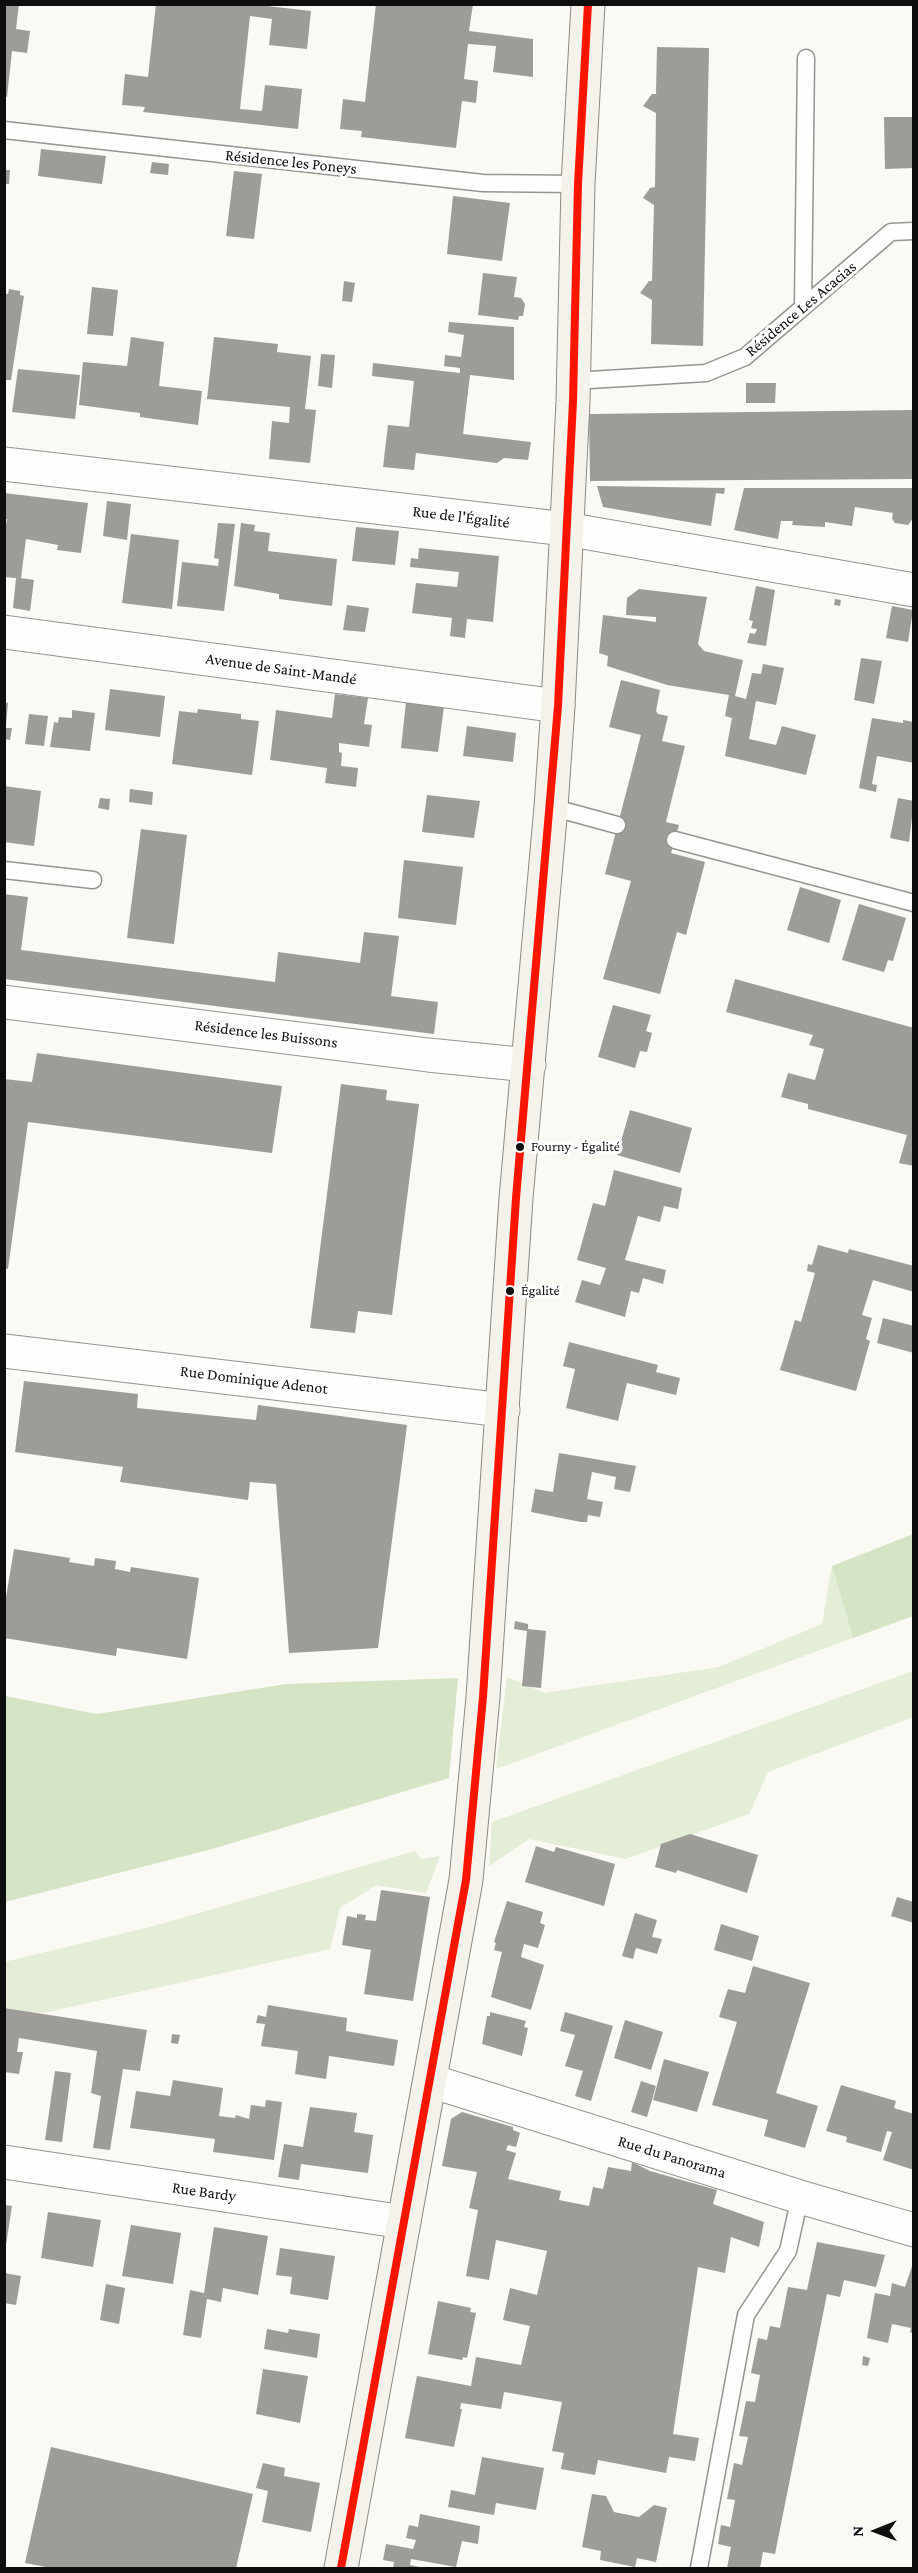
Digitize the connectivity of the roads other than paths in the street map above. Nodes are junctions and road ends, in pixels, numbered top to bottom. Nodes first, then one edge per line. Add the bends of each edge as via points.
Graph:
1 (588, 4) edge
2 (806, 58) dead end
3 (4, 130) edge
4 (578, 184) junction
5 (914, 231) edge
6 (803, 307) junction
7 (573, 381) junction
8 (4, 464) edge
9 (566, 529) junction
10 (914, 590) edge
11 (4, 632) edge
12 (558, 706) junction
13 (551, 807) junction
14 (617, 825) dead end
15 (675, 840) dead end
16 (4, 870) edge
17 (93, 880) dead end
18 (914, 903) edge
19 (4, 1002) edge
20 (529, 1065) junction
21 (4, 1351) edge
22 (503, 1410) junction
23 (431, 2081) junction
24 (4, 2162) edge
25 (800, 2197) junction
26 (404, 2222) junction
27 (912, 2225) edge
28 (341, 2568) edge
29 (699, 2568) edge

1 - 4 street
2 - 6 lane
3 - 4 lane, Résidence les Poneys via 483,183
4 - 7 street
5 - 6 lane, Résidence Les Acacias via 891,232
6 - 7 lane, Résidence Les Acacias via 745,357 706,374
7 - 9 street
8 - 9 street, Rue de l'Égalité
9 - 10 street, Rue de l'Égalité
9 - 12 street
11 - 12 street, Avenue de Saint-Mandé
12 - 13 street
13 - 14 lane
13 - 20 street
15 - 18 lane
16 - 17 lane
19 - 20 street, Résidence les Buissons
20 - 22 street
21 - 22 street, Rue Dominique Adenot
22 - 23 street via 466,1880
23 - 25 street, Rue du Panorama
23 - 26 street
24 - 26 street, Rue Bardy
25 - 27 street, Rue du Panorama
25 - 29 lane via 788,2252 746,2315
26 - 28 street

